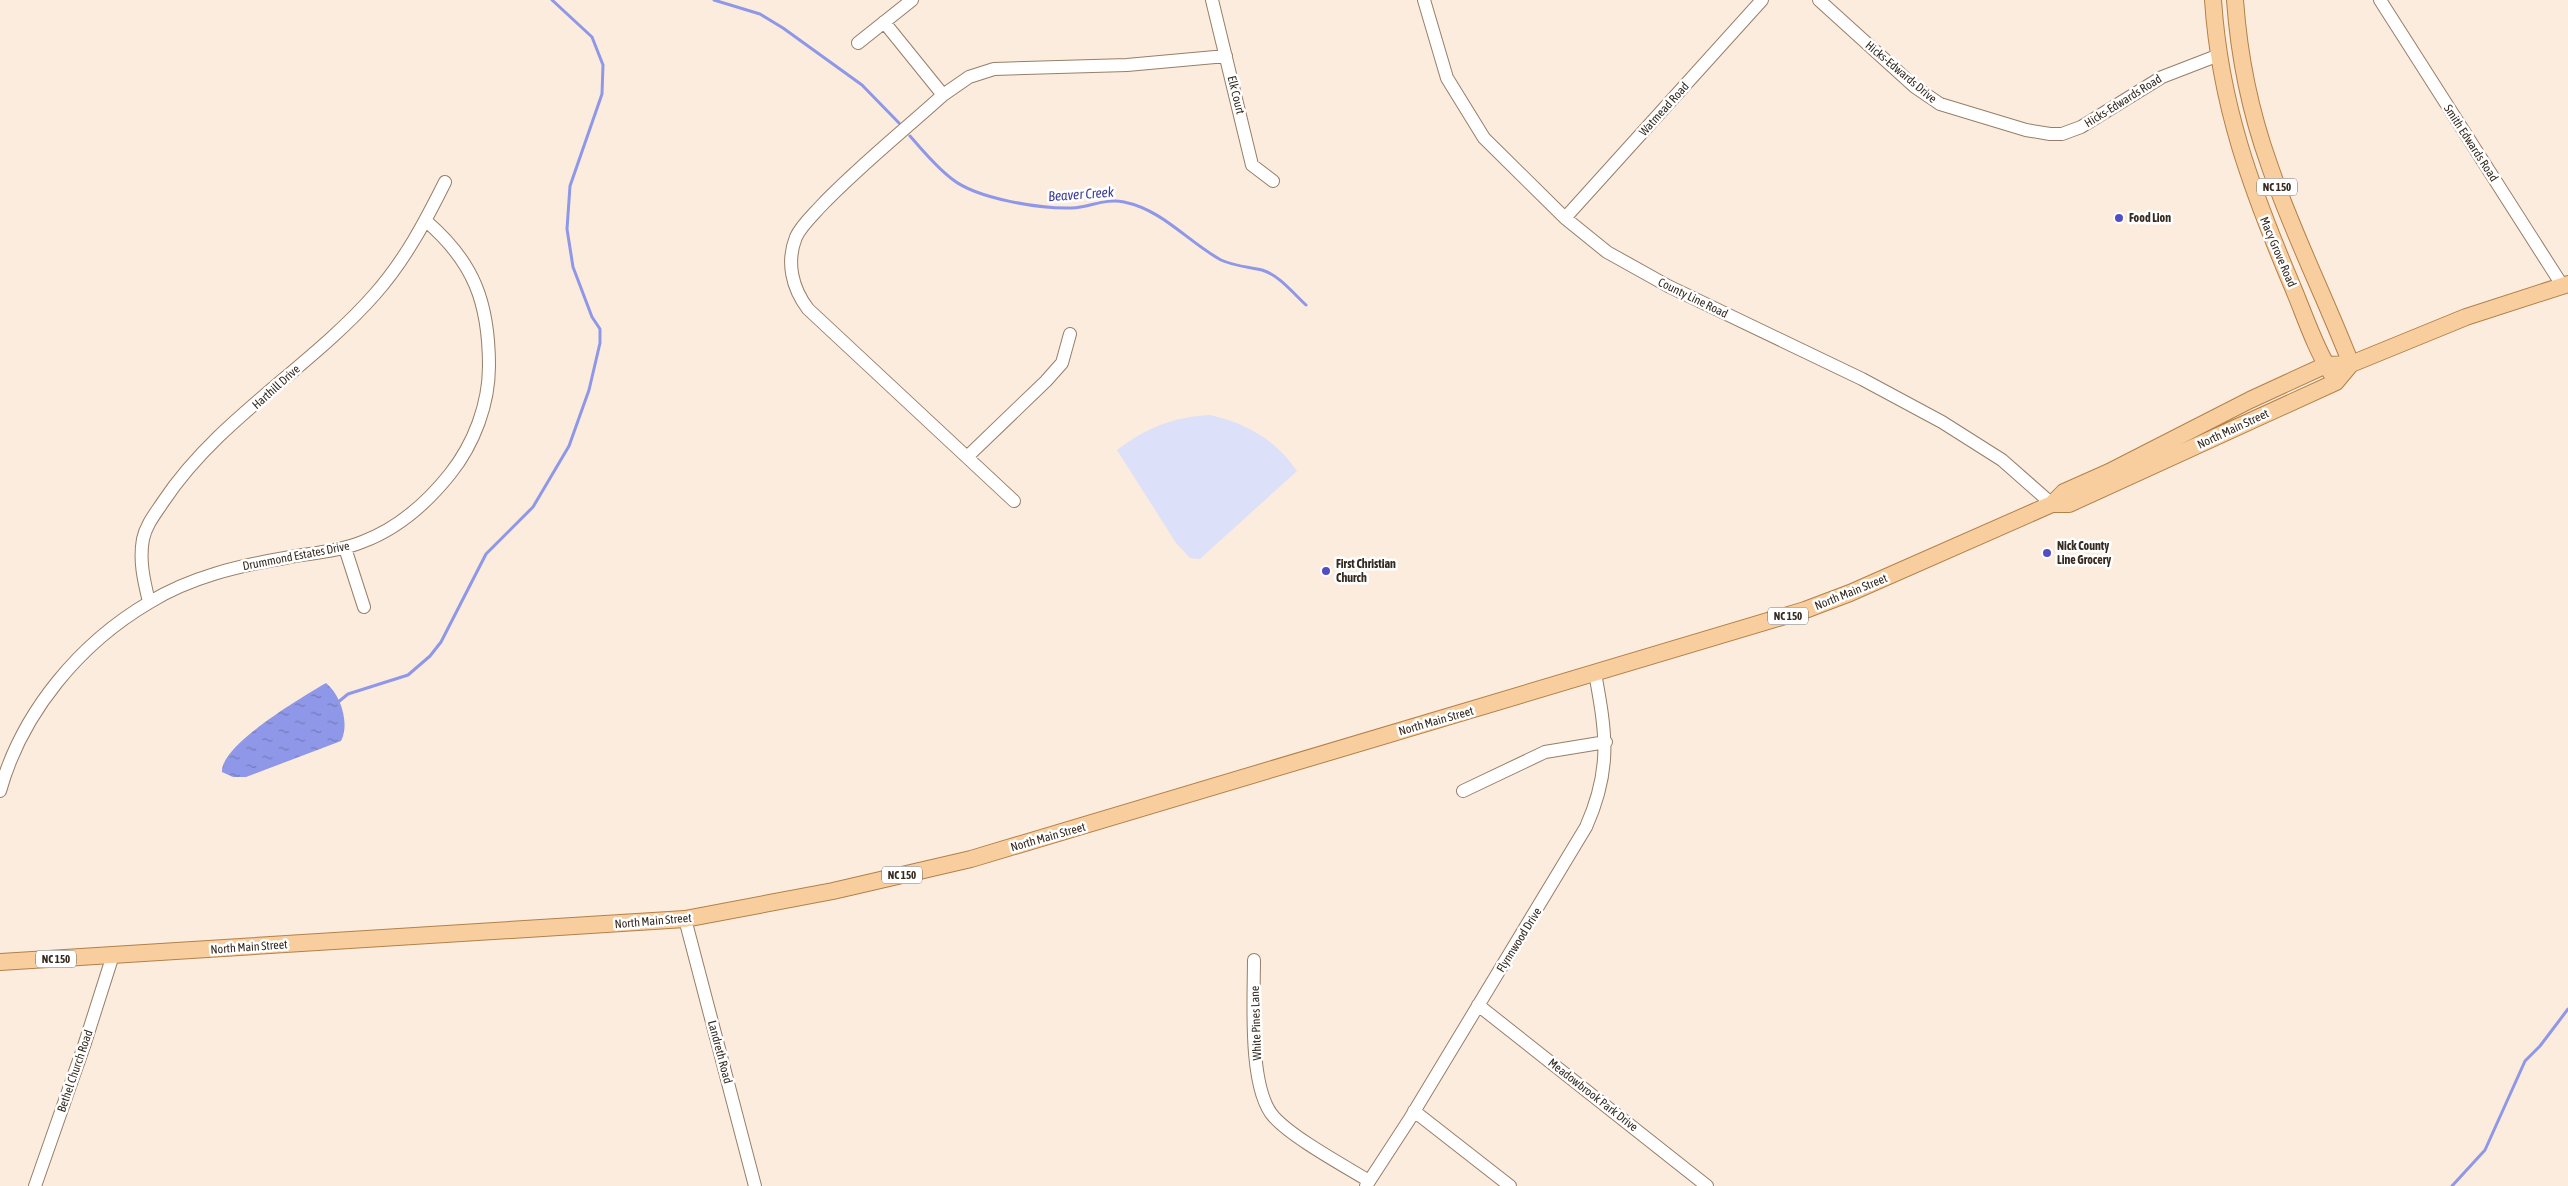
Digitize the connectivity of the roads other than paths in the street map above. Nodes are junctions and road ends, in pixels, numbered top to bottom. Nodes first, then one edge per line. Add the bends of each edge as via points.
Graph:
1 (912, 0) edge
2 (1212, 0) edge
3 (1424, 0) edge
4 (1762, 0) edge
5 (1819, 0) edge
6 (2213, 0) edge
7 (2235, 0) edge
8 (2380, 0) edge
9 (884, 22) junction
10 (858, 43) dead end
11 (2220, 55) junction
12 (1226, 56) junction
13 (942, 95) junction
14 (2026, 130) joint
15 (1273, 181) dead end
16 (445, 182) dead end
17 (1565, 218) junction
18 (426, 220) junction
19 (2565, 285) edge
20 (1070, 334) dead end
21 (2351, 364) junction
22 (2326, 365) junction
23 (2336, 382) junction
24 (967, 457) junction
25 (1014, 501) dead end
26 (2052, 504) junction
27 (344, 548) junction
28 (149, 602) junction
29 (364, 607) dead end
30 (1596, 673) junction
31 (1606, 742) junction
32 (0, 791) edge
33 (1463, 791) dead end
34 (685, 919) junction
35 (113, 955) junction
36 (1254, 960) dead end
37 (0, 962) edge
38 (1478, 1005) junction
39 (1414, 1111) junction
40 (1367, 1184) edge
41 (35, 1186) edge
42 (755, 1186) edge
43 (1510, 1186) edge
44 (1707, 1186) edge

1 - 9 street
2 - 12 street, Elk Court
3 - 17 street, County Line Road via 1447,78 1463,106 1484,138
4 - 17 street, Watmead Road
5 - 14 street, Hicks-Edwards Drive via 1915,87 1940,104
6 - 11 main road, Macy Grove Road / NC 150
7 - 21 main road, Macy Grove Road / NC 150 via 2245,77 2262,143 2285,207
8 - 19 street, Smith Edwards Road
9 - 10 street
9 - 13 street
11 - 14 street, Hicks-Edwards Road via 2162,77 2071,132 2050,134
11 - 22 main road, Macy Grove Road / NC 150 via 2233,127 2254,194
12 - 13 street via 1127,65 994,69 969,77
12 - 15 street, Elk Court via 1252,165
13 - 24 street via 830,196 797,236 791,261 796,289 808,309
16 - 18 street, Harthill Drive
17 - 26 street, County Line Road via 1607,252 1636,269 1862,379 1950,426 2002,460
18 - 27 street, Drummond Estates Drive via 460,254 480,296 489,345 486,394 471,442 438,488 399,523
18 - 28 street, Harthill Drive via 404,258 375,294 324,345 214,442 169,494 144,537 142,576
19 - 21 main road, North Main Street via 2466,317
20 - 24 street via 1062,363
21 - 22 main road, North Main Street
21 - 23 main road, North Main Street / NC 150
22 - 23 main road, Macy Grove Road
22 - 26 main road, North Main Street / NC 150 via 2064,492
23 - 26 main road, North Main Street / NC 150 via 2069,504
24 - 25 street
26 - 30 main road, North Main Street / NC 150 via 1829,602
27 - 28 street, Drummond Estates Drive via 211,574
27 - 29 street
28 - 32 street, Drummond Estates Drive via 102,636 66,670 34,714
30 - 31 street, Flynnwood Drive
30 - 34 main road, North Main Street / NC 150 via 971,858 833,891
31 - 33 street via 1545,752
31 - 38 street, Flynnwood Drive via 1601,790 1586,827
34 - 35 main road, North Main Street / NC 150
34 - 42 street, Landreth Road
35 - 37 main road, North Main Street / NC 150
35 - 41 street, Bethel Church Road
36 - 40 street, White Pines Lane via 1255,1056 1265,1104 1282,1126
38 - 39 street, Flynnwood Drive
38 - 44 street, Meadowbrook Park Drive
39 - 40 street, Flynnwood Drive
39 - 43 street

